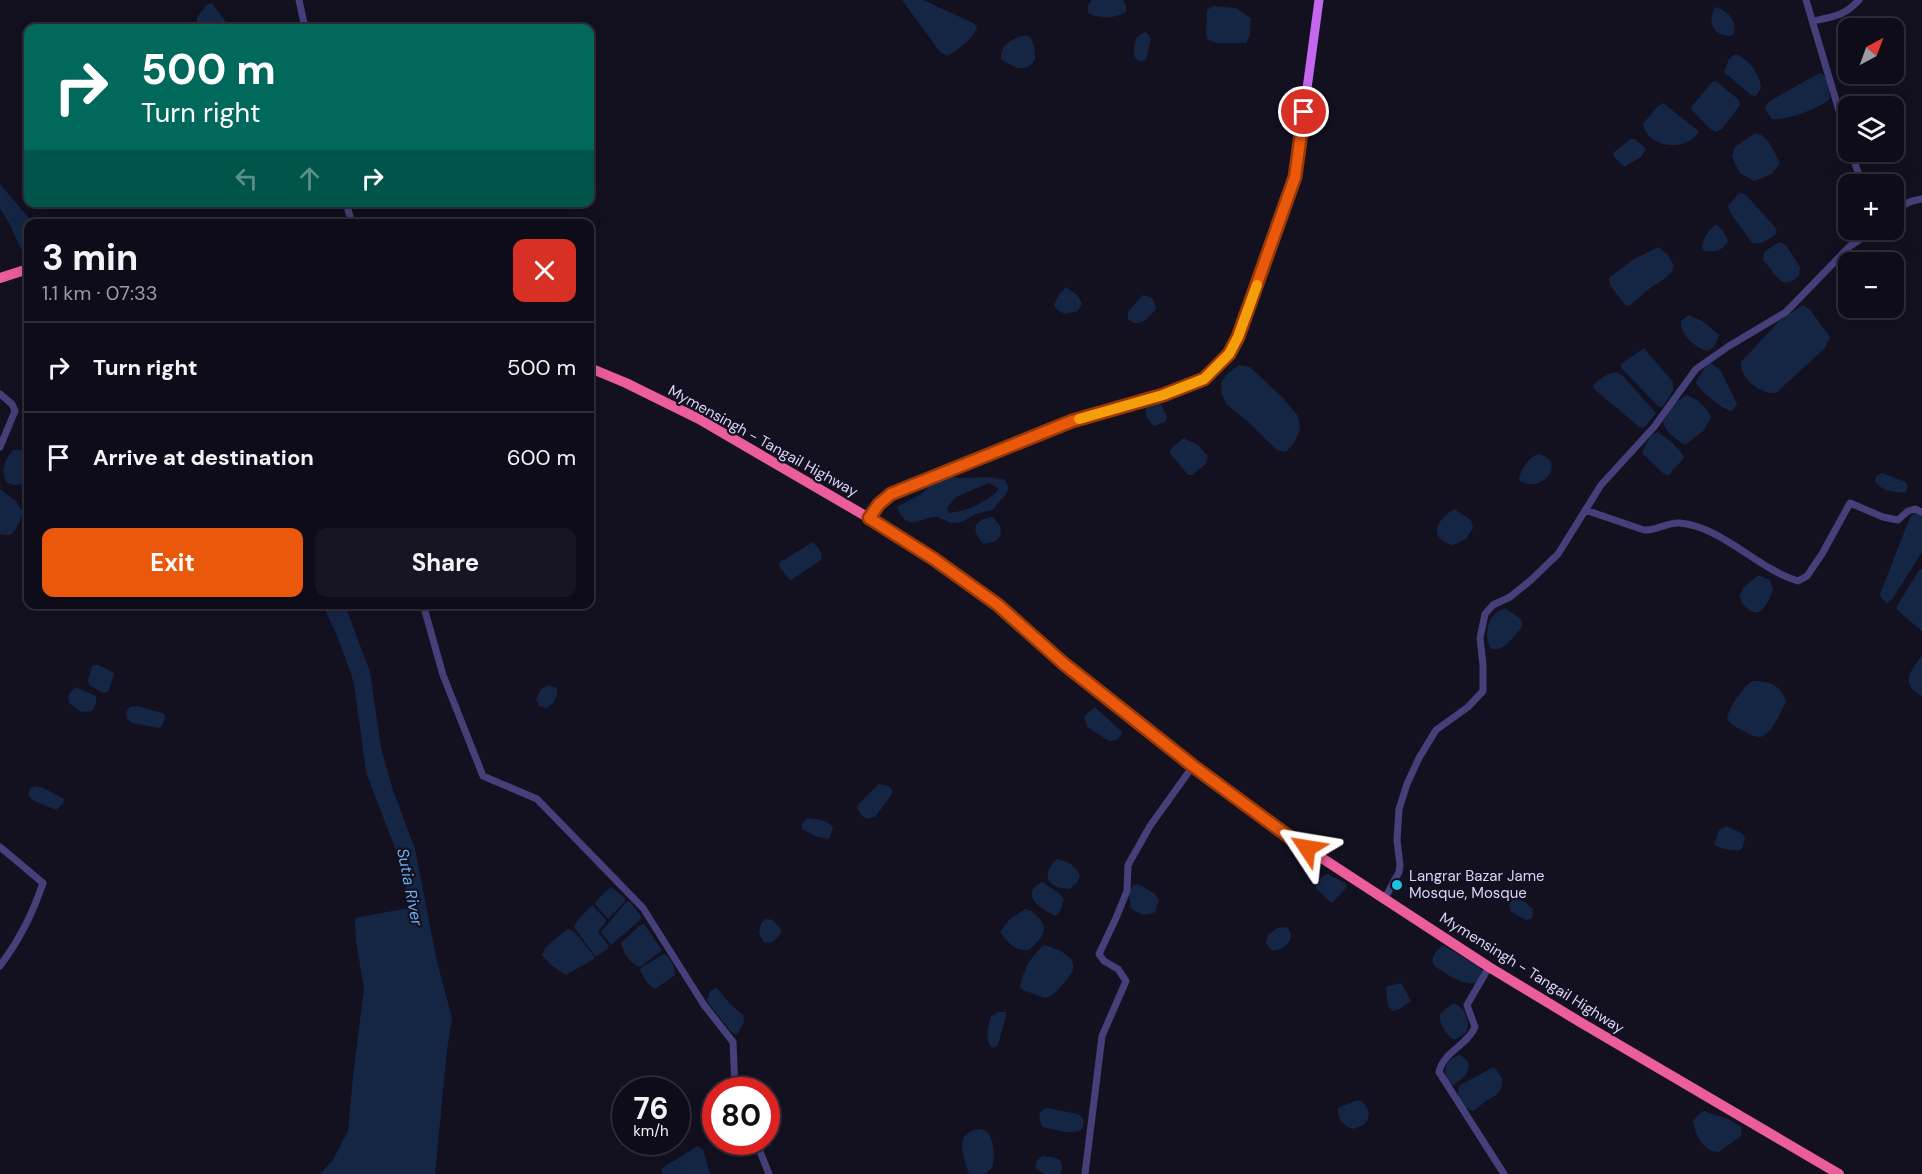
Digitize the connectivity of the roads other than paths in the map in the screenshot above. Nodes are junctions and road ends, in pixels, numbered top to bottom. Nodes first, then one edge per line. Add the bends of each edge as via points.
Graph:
1 (299, 0) edge
2 (1319, 0) edge
3 (1806, 0) edge
4 (1858, 0) edge
5 (1813, 21) junction
6 (304, 24) edge
7 (1838, 107) edge
8 (1922, 199) edge
9 (1904, 205) edge
10 (1859, 240) edge
11 (24, 270) edge
12 (0, 278) edge
13 (594, 370) edge
14 (0, 394) edge
15 (0, 447) edge
16 (1585, 510) junction
17 (1922, 512) edge
18 (869, 518) junction
19 (424, 609) edge
20 (1193, 766) junction
21 (0, 848) edge
22 (1385, 898) junction
23 (0, 966) edge
24 (1490, 967) junction
25 (735, 1077) edge
26 (761, 1155) edge
27 (769, 1174) edge
28 (1085, 1174) edge
29 (1504, 1174) edge
30 (1839, 1174) edge

1 - 6 street
2 - 18 main road via 1295,177 1229,354 1204,379 1072,421 891,494
3 - 5 street
4 - 5 street via 1841,15
5 - 7 street
8 - 9 street
10 - 16 street via 1786,312 1696,369
11 - 12 highway
13 - 18 highway, Mymensingh - Tangail Highway via 699,419
14 - 15 street via 15,411
16 - 17 street via 1644,530 1680,523 1700,529 1798,581 1807,576 1822,554 1850,503 1898,519 1908,511
16 - 22 street via 1558,554 1485,614 1480,638 1483,692 1436,730 1419,758 1399,809 1399,872
18 - 20 highway, Mymensingh - Tangail Highway via 998,605 1063,663
19 - 25 street via 443,675 483,776 537,799 643,908 704,1005 734,1042
20 - 22 highway, Mymensingh - Tangail Highway via 1288,836
20 - 28 street via 1150,826 1128,865 1127,891 1099,954 1126,981 1102,1036
21 - 23 street via 43,883 32,915
22 - 24 highway, Mymensingh - Tangail Highway
24 - 29 street via 1467,1005 1475,1027 1472,1034 1445,1059 1439,1072
24 - 30 highway, Mymensingh - Tangail Highway
26 - 27 street

